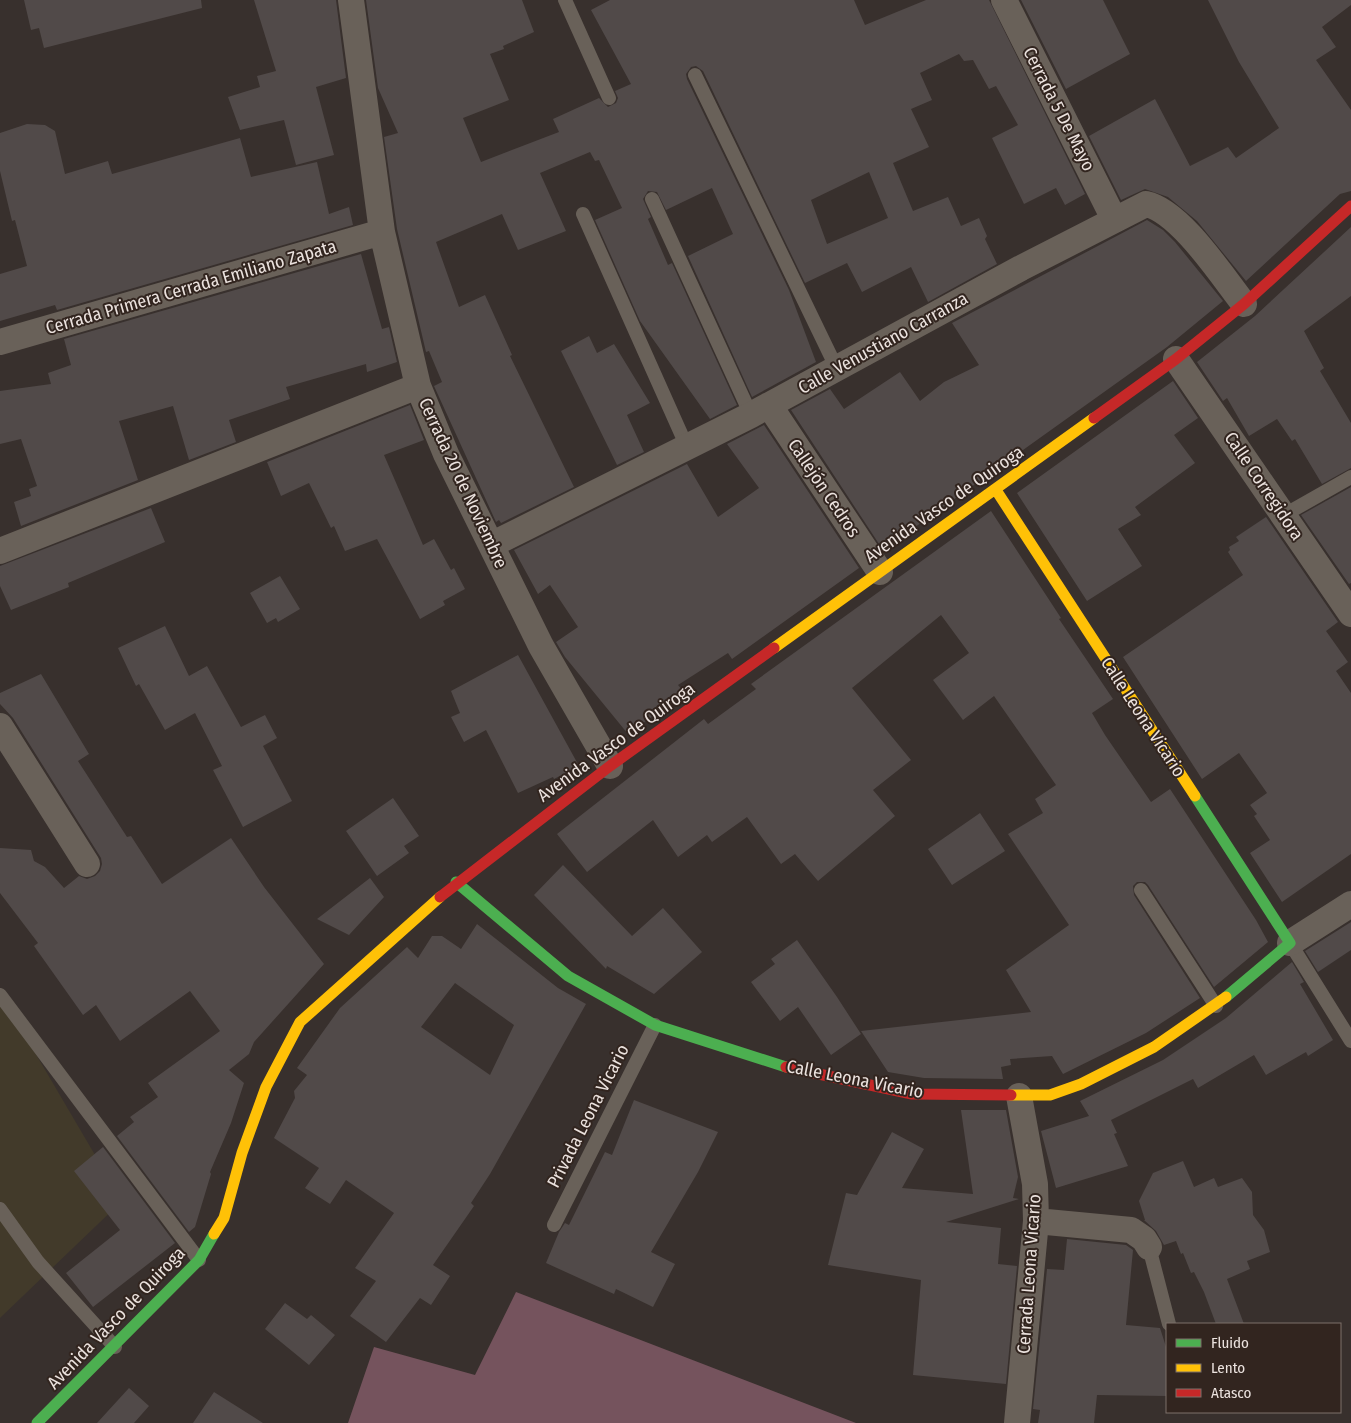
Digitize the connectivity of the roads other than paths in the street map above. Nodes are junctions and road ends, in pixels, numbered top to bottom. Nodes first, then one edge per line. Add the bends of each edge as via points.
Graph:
1 (351, 0) edge
2 (565, 0) edge
3 (1004, 0) edge
4 (695, 75) dead end
5 (609, 98) dead end
6 (652, 199) dead end
7 (1351, 206) edge
8 (583, 214) dead end
9 (1114, 219) junction
10 (382, 232) junction
11 (1244, 304) junction
12 (0, 342) edge
13 (1176, 359) junction
14 (837, 370) junction
15 (418, 386) junction
16 (760, 410) junction
17 (687, 447) junction
18 (1351, 477) edge
19 (996, 490) junction
20 (1284, 515) junction
21 (491, 545) junction
22 (0, 551) edge
23 (880, 572) junction
24 (1351, 614) edge
25 (0, 726) edge
26 (610, 766) junction
27 (87, 864) dead end
28 (456, 882) junction
29 (1141, 890) dead end
30 (1351, 904) edge
31 (1290, 943) junction
32 (0, 995) edge
33 (1216, 1006) junction
34 (655, 1025) junction
35 (1351, 1041) edge
36 (1019, 1096) junction
37 (0, 1209) edge
38 (1036, 1221) junction
39 (554, 1225) dead end
40 (1149, 1247) joint
41 (199, 1260) junction
42 (1169, 1323) edge
43 (115, 1347) junction
44 (37, 1423) edge
45 (1017, 1423) edge

1 - 10 street, Cerrada 20 de Noviembre
2 - 5 lane
3 - 9 street, Cerrada 5 De Mayo
4 - 14 lane
6 - 16 lane
7 - 11 street, Avenida Vasco de Quiroga
8 - 17 lane
9 - 11 street, Calle Venustiano Carranza via 1146,204 1173,217
9 - 14 street, Calle Venustiano Carranza
10 - 12 street, Cerrada Primera Cerrada Emiliano Zapata
10 - 15 street, Cerrada 20 de Noviembre
11 - 13 street, Avenida Vasco de Quiroga
13 - 19 street, Avenida Vasco de Quiroga
13 - 20 street, Calle Corregidora
14 - 16 street, Calle Venustiano Carranza
15 - 21 street, Cerrada 20 de Noviembre via 446,454
15 - 22 street
16 - 17 street, Calle Venustiano Carranza
16 - 23 street, Callejón Cedros
17 - 21 street, Calle Venustiano Carranza
18 - 20 lane
19 - 23 street, Avenida Vasco de Quiroga
19 - 31 street, Calle Leona Vicario
20 - 24 street, Calle Corregidora
21 - 26 street, Cerrada 20 de Noviembre via 540,646
23 - 26 street, Avenida Vasco de Quiroga
25 - 27 street
26 - 28 street, Avenida Vasco de Quiroga
28 - 34 street, Calle Leona Vicario via 568,976
28 - 41 street, Avenida Vasco de Quiroga via 300,1022 266,1087 242,1153 224,1218
29 - 33 lane
30 - 31 street, Calle Leona Vicario
31 - 33 street, Calle Leona Vicario
31 - 35 lane
32 - 41 lane
33 - 36 street, Calle Leona Vicario via 1154,1047 1081,1084 1050,1095
34 - 36 street, Calle Leona Vicario via 796,1070 912,1094
34 - 39 lane, Privada Leona Vicario
36 - 38 street, Cerrada Leona Vicario via 1035,1184
37 - 43 lane via 38,1262
38 - 40 street via 1130,1230 1144,1239
38 - 45 street, Cerrada Leona Vicario
40 - 42 lane
41 - 43 street, Avenida Vasco de Quiroga
43 - 44 street, Avenida Vasco de Quiroga

